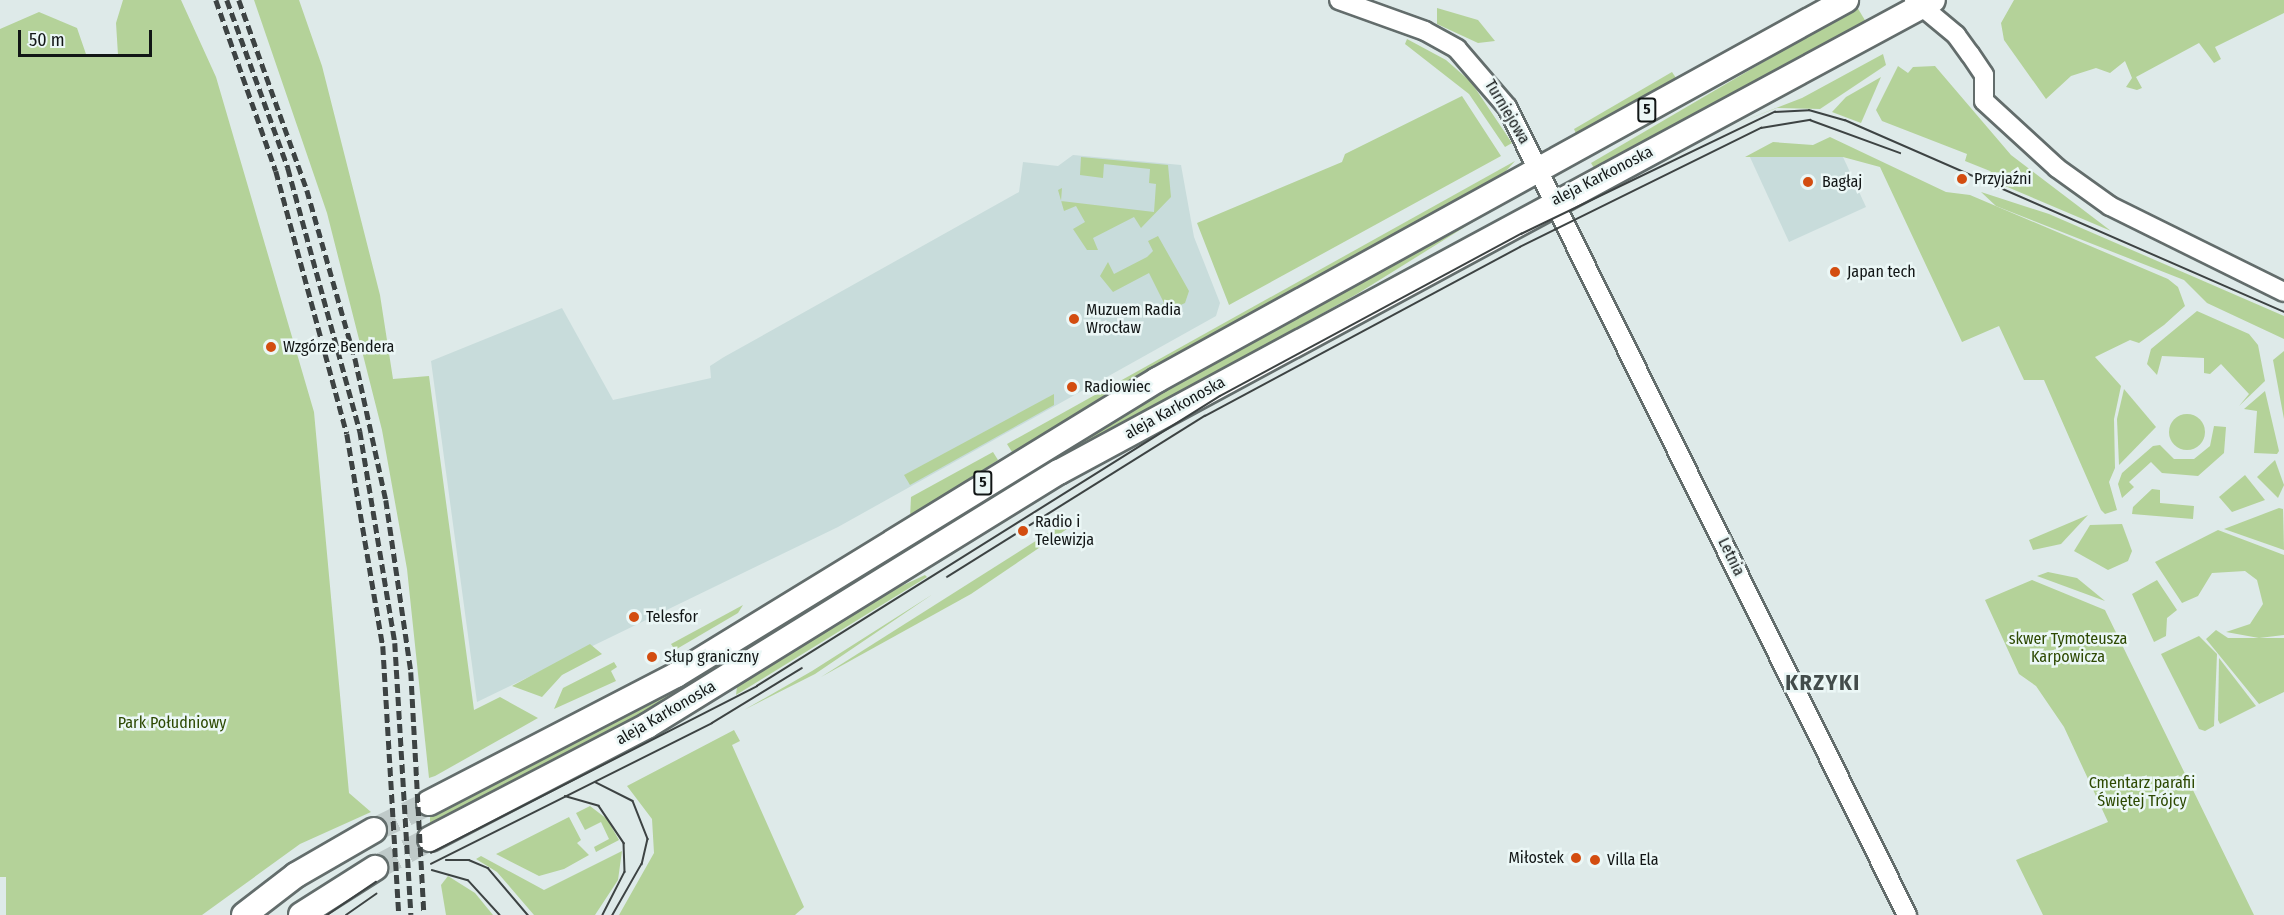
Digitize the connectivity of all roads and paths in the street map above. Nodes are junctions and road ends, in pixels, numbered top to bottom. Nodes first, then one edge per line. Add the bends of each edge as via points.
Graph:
1 (1339, 0) edge
2 (1846, 0) edge
3 (1922, 3) edge
4 (1541, 169) junction
5 (1554, 200) junction
6 (2284, 292) edge
7 (429, 802) tunnel mouth
8 (374, 830) tunnel mouth
9 (430, 839) tunnel mouth
10 (375, 868) tunnel mouth
11 (244, 915) edge
12 (301, 915) edge
13 (1907, 915) edge

1 - 4 street, Turniejowa via 1425,31 1457,49 1491,84
2 - 4 main road, aleja Karkonoska / 5
3 - 5 main road, aleja Karkonoska / 5 via 1811,70
3 - 6 street via 1956,35 1984,75 1984,101 2082,188
4 - 5 street, Turniejowa
4 - 7 main road, aleja Karkonoska / 5 via 1022,459 676,675
5 - 9 main road, aleja Karkonoska / 5 via 1059,472 647,726
5 - 13 street, Letnia
8 - 11 main road via 325,858
10 - 12 main road

